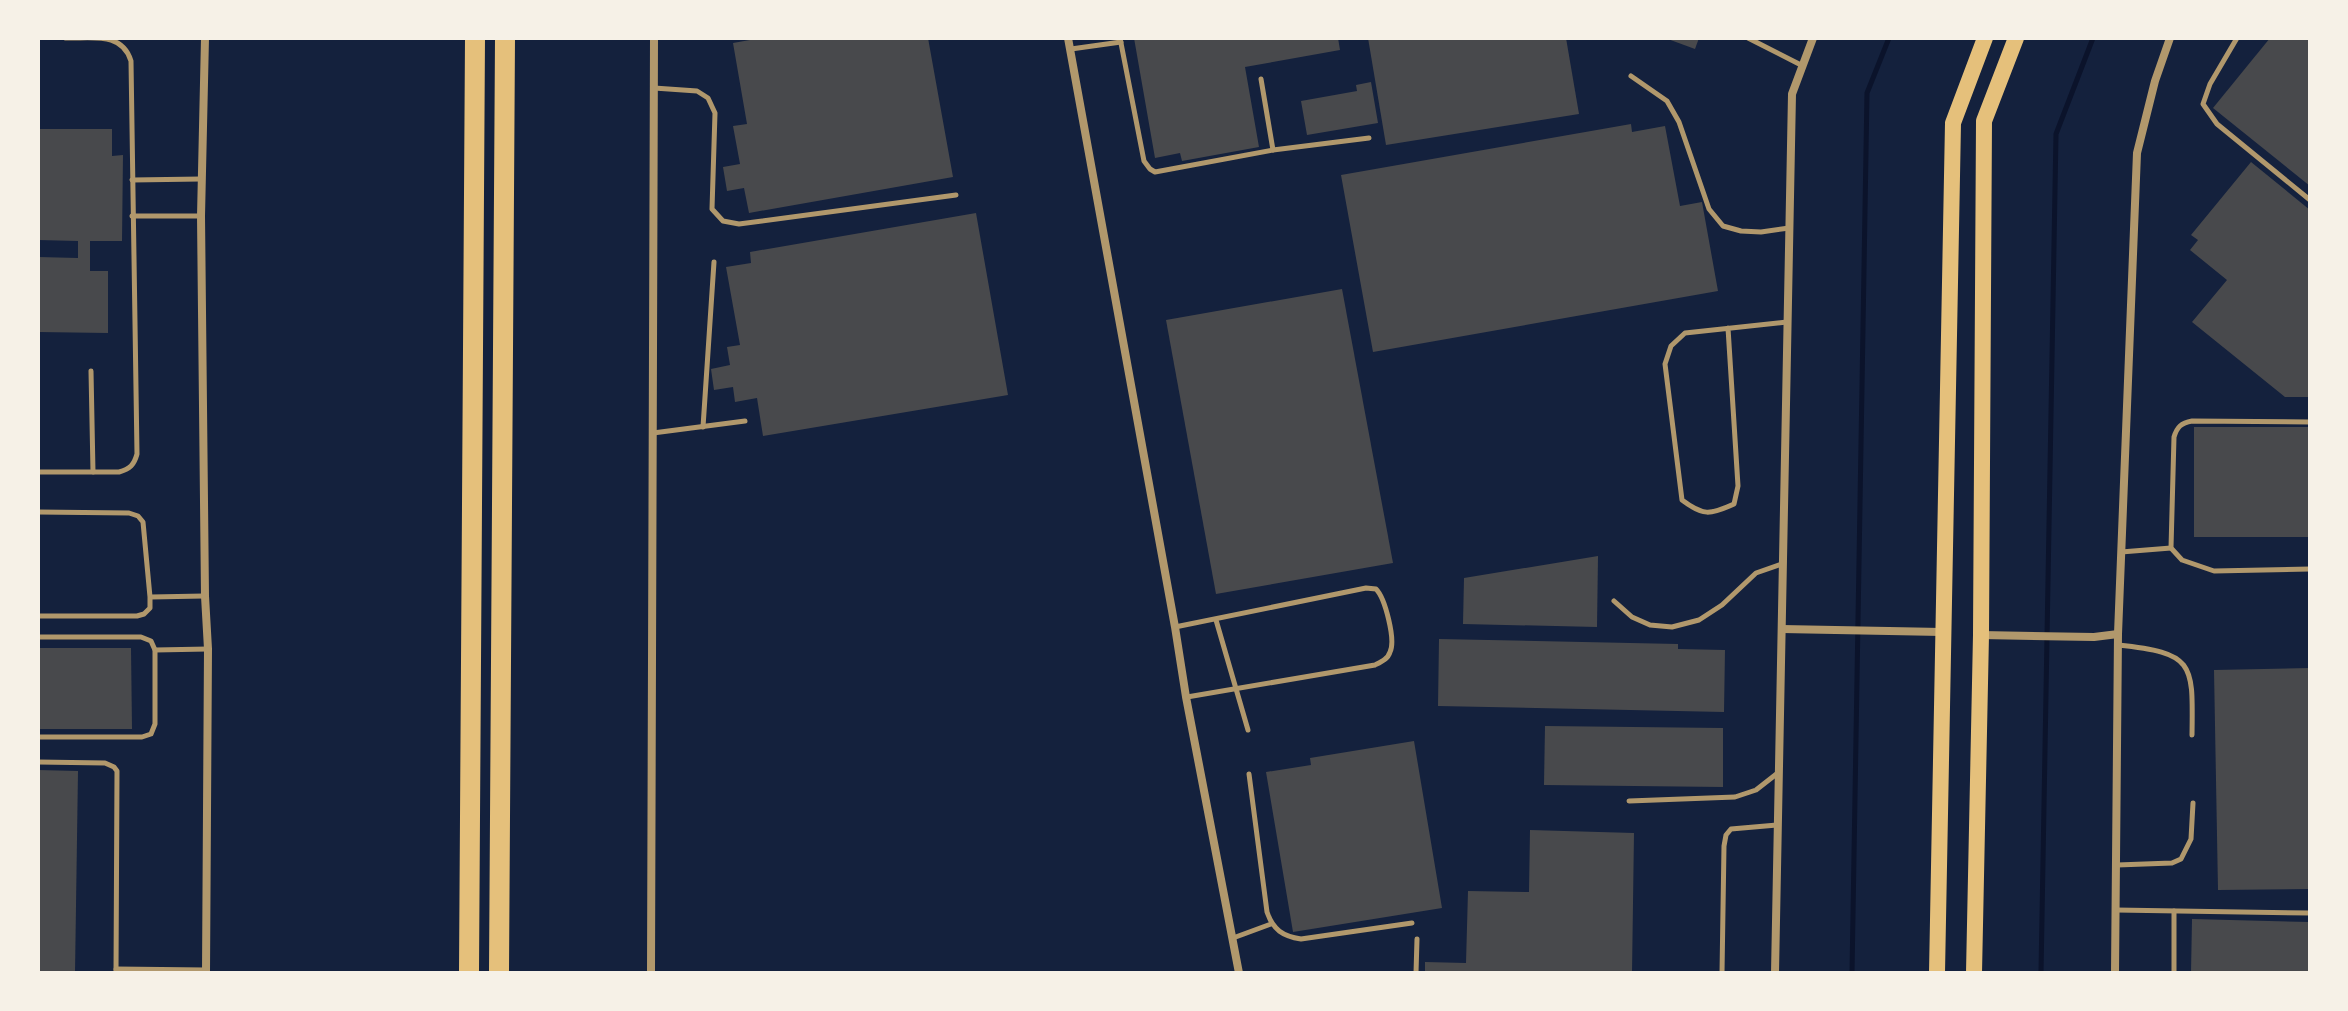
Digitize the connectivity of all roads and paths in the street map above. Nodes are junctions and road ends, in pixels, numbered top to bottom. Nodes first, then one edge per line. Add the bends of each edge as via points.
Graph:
1 (65, 38) edge
2 (205, 38) edge
3 (475, 38) edge
4 (505, 38) edge
5 (654, 38) edge
6 (1068, 38) edge
7 (1748, 38) edge
8 (1813, 38) edge
9 (1985, 38) edge
10 (2016, 38) edge
11 (2170, 38) edge
12 (2237, 38) edge
13 (1120, 40) edge
14 (1070, 49) junction
15 (1803, 66) junction
16 (1631, 76) dead end
17 (1261, 79) dead end
18 (654, 88) junction
19 (1369, 138) dead end
20 (1273, 150) junction
21 (202, 179) junction
22 (132, 180) junction
23 (956, 195) dead end
24 (2310, 200) edge
25 (132, 216) junction
26 (201, 216) junction
27 (1789, 228) junction
28 (714, 262) dead end
29 (1788, 322) junction
30 (1728, 328) junction
31 (91, 371) dead end
32 (745, 421) dead end
33 (2310, 422) edge
34 (703, 427) junction
35 (653, 433) junction
36 (38, 472) edge
37 (93, 472) junction
38 (38, 512) edge
39 (2171, 548) junction
40 (2121, 552) junction
41 (1783, 564) junction
42 (2310, 569) edge
43 (205, 596) junction
44 (150, 597) junction
45 (1614, 601) dead end
46 (38, 616) edge
47 (1216, 620) junction
48 (1175, 627) junction
49 (1782, 629) junction
50 (1942, 632) junction
51 (2118, 634) junction
52 (1981, 635) junction
53 (38, 637) edge
54 (2118, 645) junction
55 (208, 649) junction
56 (155, 650) junction
57 (1235, 688) junction
58 (1186, 697) junction
59 (1248, 730) dead end
60 (2192, 735) dead end
61 (38, 737) edge
62 (38, 762) edge
63 (1779, 772) junction
64 (1249, 774) dead end
65 (1629, 801) dead end
66 (2193, 803) dead end
67 (1777, 825) junction
68 (2116, 865) junction
69 (2116, 910) junction
70 (2174, 911) junction
71 (2310, 913) edge
72 (1412, 923) dead end
73 (1271, 924) junction
74 (1233, 938) junction
75 (1417, 939) dead end
76 (116, 971) edge
77 (206, 972) edge
78 (469, 973) edge
79 (499, 973) edge
80 (651, 973) edge
81 (1239, 973) edge
82 (1416, 973) edge
83 (1722, 973) edge
84 (1775, 973) edge
85 (1937, 973) edge
86 (1974, 973) edge
87 (2115, 973) edge
88 (2174, 973) edge

1 - 22 lane via 109,39 128,50
2 - 21 street
3 - 78 highway
4 - 79 highway
5 - 18 street
6 - 14 street
7 - 15 lane
8 - 15 street
9 - 50 main road via 1953,123
10 - 52 main road via 1984,121
11 - 40 street via 2137,153
12 - 24 lane via 2203,104 2217,124
13 - 14 lane
13 - 20 lane via 1144,161 1150,169 1160,172
14 - 48 street
15 - 27 street via 1792,94
16 - 27 lane via 1667,101 1709,209 1723,226 1761,232
17 - 20 lane
18 - 23 lane via 697,91 708,98 715,113 712,209 723,221 739,224
18 - 35 street
19 - 20 lane
21 - 22 lane
21 - 26 street
22 - 25 lane
25 - 26 lane
25 - 37 lane via 137,454 128,470
26 - 43 street
27 - 29 street
28 - 34 lane
29 - 30 lane
29 - 41 street
30 - 30 lane via 1685,333 1671,346 1665,364 1682,500 1697,511 1714,513 1734,504 1738,486
31 - 37 lane
32 - 34 lane
33 - 39 lane via 2183,423 2174,437
34 - 35 lane
35 - 80 street
36 - 37 lane
38 - 44 lane via 138,516 143,522
39 - 40 lane
39 - 42 lane via 2182,560 2214,571
40 - 51 street
41 - 45 lane via 1756,573 1699,620 1672,627 1632,617
41 - 49 street
43 - 44 lane
43 - 55 street
44 - 46 lane via 150,608 137,616
47 - 48 lane
47 - 57 lane
47 - 57 lane via 1366,588 1383,596 1392,642 1384,661
48 - 58 street
49 - 50 street
49 - 63 street
50 - 85 main road
51 - 52 street
51 - 54 street
52 - 86 main road
53 - 56 lane via 141,637
54 - 60 lane via 2172,655 2188,669
54 - 68 street
55 - 56 lane
55 - 77 street
56 - 61 lane via 151,734
57 - 58 lane
57 - 59 lane
58 - 74 street
62 - 76 lane via 105,763 117,771
63 - 65 lane via 1756,790 1735,797
63 - 67 street
64 - 73 lane
66 - 68 lane via 2191,839 2181,859
67 - 83 lane via 1731,829 1726,835
67 - 84 street
68 - 69 street
69 - 70 lane
69 - 87 street
70 - 71 lane
70 - 88 lane
72 - 73 lane via 1301,939 1284,936
73 - 74 lane
74 - 81 street
75 - 82 lane
76 - 77 lane

